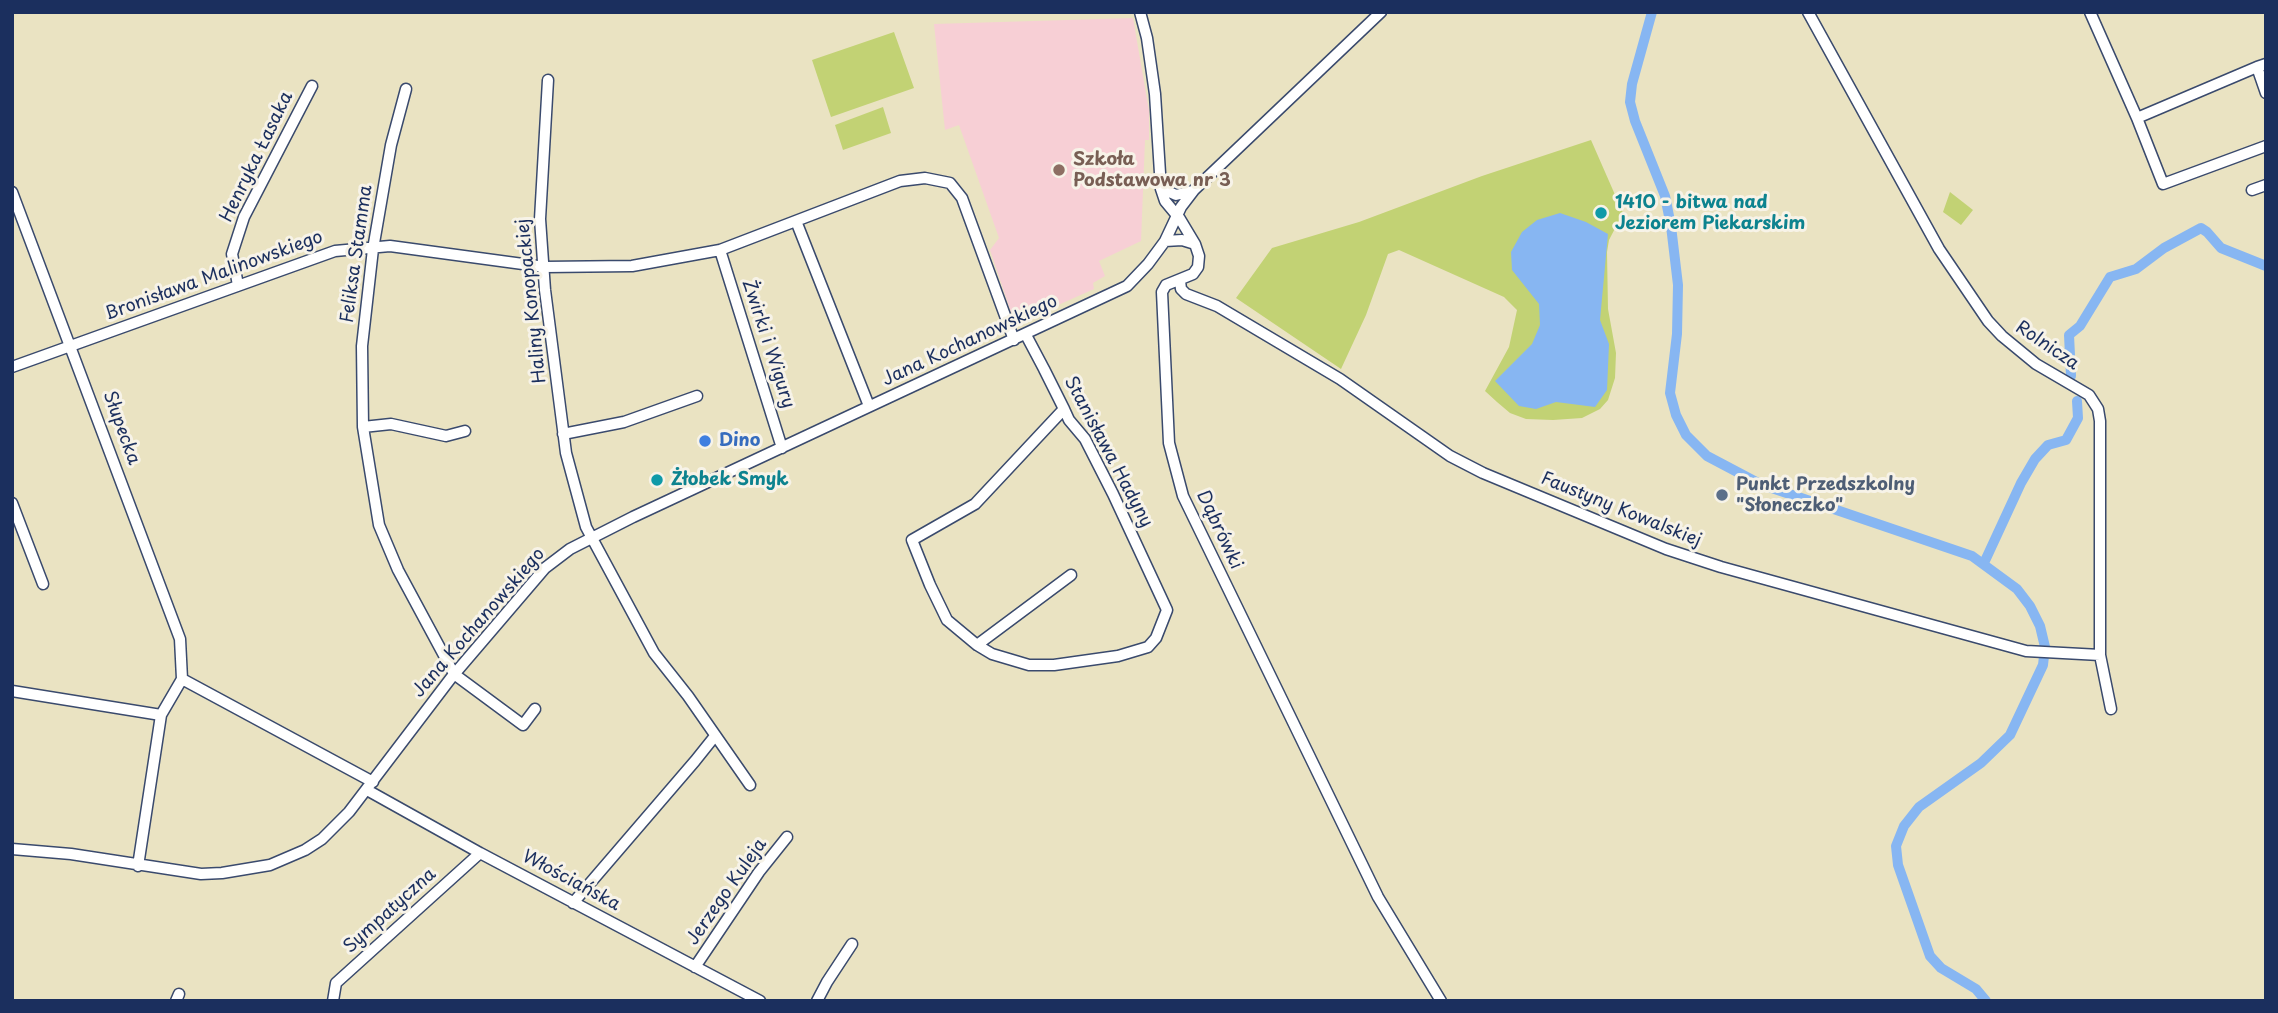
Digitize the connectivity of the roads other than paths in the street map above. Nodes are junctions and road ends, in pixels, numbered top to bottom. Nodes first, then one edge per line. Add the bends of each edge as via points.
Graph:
1 (1140, 12) edge
2 (1381, 12) edge
3 (1808, 12) edge
4 (2090, 12) edge
5 (2261, 66) edge
6 (548, 80) dead end
7 (312, 86) dead end
8 (406, 89) dead end
9 (2266, 93) edge
10 (2137, 118) junction
11 (2266, 146) edge
12 (1160, 184) junction
13 (2266, 185) edge
14 (1194, 190) junction
15 (2252, 190) dead end
16 (12, 192) edge
17 (1177, 215) junction
18 (796, 221) junction
19 (1165, 241) junction
20 (1195, 244) junction
21 (373, 248) junction
22 (720, 250) junction
23 (545, 267) junction
24 (1180, 281) junction
25 (238, 285) junction
26 (1026, 335) junction
27 (1014, 340) junction
28 (72, 345) junction
29 (12, 367) edge
30 (697, 396) dead end
31 (869, 406) junction
32 (1064, 409) junction
33 (363, 428) junction
34 (465, 431) dead end
35 (563, 435) junction
36 (782, 448) junction
37 (12, 503) edge
38 (591, 538) junction
39 (1071, 575) dead end
40 (43, 584) dead end
41 (977, 645) junction
42 (2100, 655) junction
43 (454, 674) junction
44 (182, 679) junction
45 (12, 691) edge
46 (535, 709) dead end
47 (2111, 709) dead end
48 (161, 715) junction
49 (715, 736) junction
50 (750, 785) dead end
51 (370, 786) junction
52 (787, 837) dead end
53 (12, 849) edge
54 (480, 853) junction
55 (138, 866) junction
56 (573, 903) junction
57 (852, 944) dead end
58 (695, 967) junction
59 (333, 1001) edge
60 (760, 1001) edge
61 (817, 1001) edge
62 (1441, 1001) edge

1 - 12 street via 1155,94
2 - 14 street, Jana Kochanowskiego
3 - 42 street, Rolnicza via 1939,250 1987,321 2036,364 2090,395 2098,409
4 - 10 street
5 - 9 street
5 - 10 street
6 - 23 street, Haliny Konopackiej via 540,219
7 - 25 street, Henryka Łasaka via 244,217 232,254
8 - 21 street, Feliksa Stamma
10 - 11 street via 2162,184
12 - 14 street via 1176,195
12 - 17 street via 1165,201
13 - 15 street
14 - 17 street, Jana Kochanowskiego
16 - 28 street, Słupecka
17 - 19 street, Jana Kochanowskiego
17 - 20 street
18 - 22 street, Bronisława Malinowskiego
18 - 27 street, Bronisława Malinowskiego via 900,181 925,178 950,183 962,198
18 - 31 street
19 - 20 street
19 - 26 street, Jana Kochanowskiego via 1135,279
20 - 24 street via 1198,267
21 - 23 street, Bronisława Malinowskiego via 390,246
21 - 25 street, Bronisława Malinowskiego via 326,253
21 - 33 street, Feliksa Stamma via 362,346
22 - 23 street, Bronisława Malinowskiego via 632,266
22 - 36 street, Żwirki i Wigury
23 - 35 street, Haliny Konopackiej
24 - 42 street, Faustyny Kowalskiej via 1186,294 1217,306 1340,379 1450,456 1666,549 2037,653
24 - 62 street, Dąbrówki via 1166,285 1162,296 1169,443 1183,496 1378,897
25 - 28 street, Bronisława Malinowskiego
26 - 27 street, Jana Kochanowskiego
26 - 32 street, Stanisława Hadyny
27 - 31 street, Jana Kochanowskiego
28 - 29 street, Bronisława Malinowskiego
28 - 44 street, Słupecka via 180,639
30 - 35 street via 624,422
31 - 36 street, Jana Kochanowskiego
32 - 41 street via 975,504 912,540 947,620
32 - 41 street, Stanisława Hadyny via 1085,439 1167,610 1161,627 1148,647 1133,653 1054,665 1029,665
33 - 34 street via 391,424 446,436
33 - 43 street, Feliksa Stamma via 379,525
35 - 38 street, Haliny Konopackiej
36 - 38 street, Jana Kochanowskiego
37 - 40 street
38 - 43 street, Jana Kochanowskiego via 545,568
38 - 49 street, Haliny Konopackiej via 654,653
39 - 41 street
42 - 47 street, Rolnicza
43 - 46 street, Feliksa Stamma via 523,725
43 - 51 street, Jana Kochanowskiego
44 - 48 street
44 - 51 street
45 - 48 street
48 - 55 street
49 - 50 street, Haliny Konopackiej
49 - 56 street
51 - 54 street, Włościańska
51 - 55 street, Jana Kochanowskiego via 322,839 270,865 201,874
52 - 58 street, Jerzego Kuleja
53 - 55 street, Jana Kochanowskiego
54 - 56 street, Włościańska
54 - 59 street, Sympatyczna via 336,983
56 - 58 street, Włościańska
57 - 61 street
58 - 60 street, Włościańska

